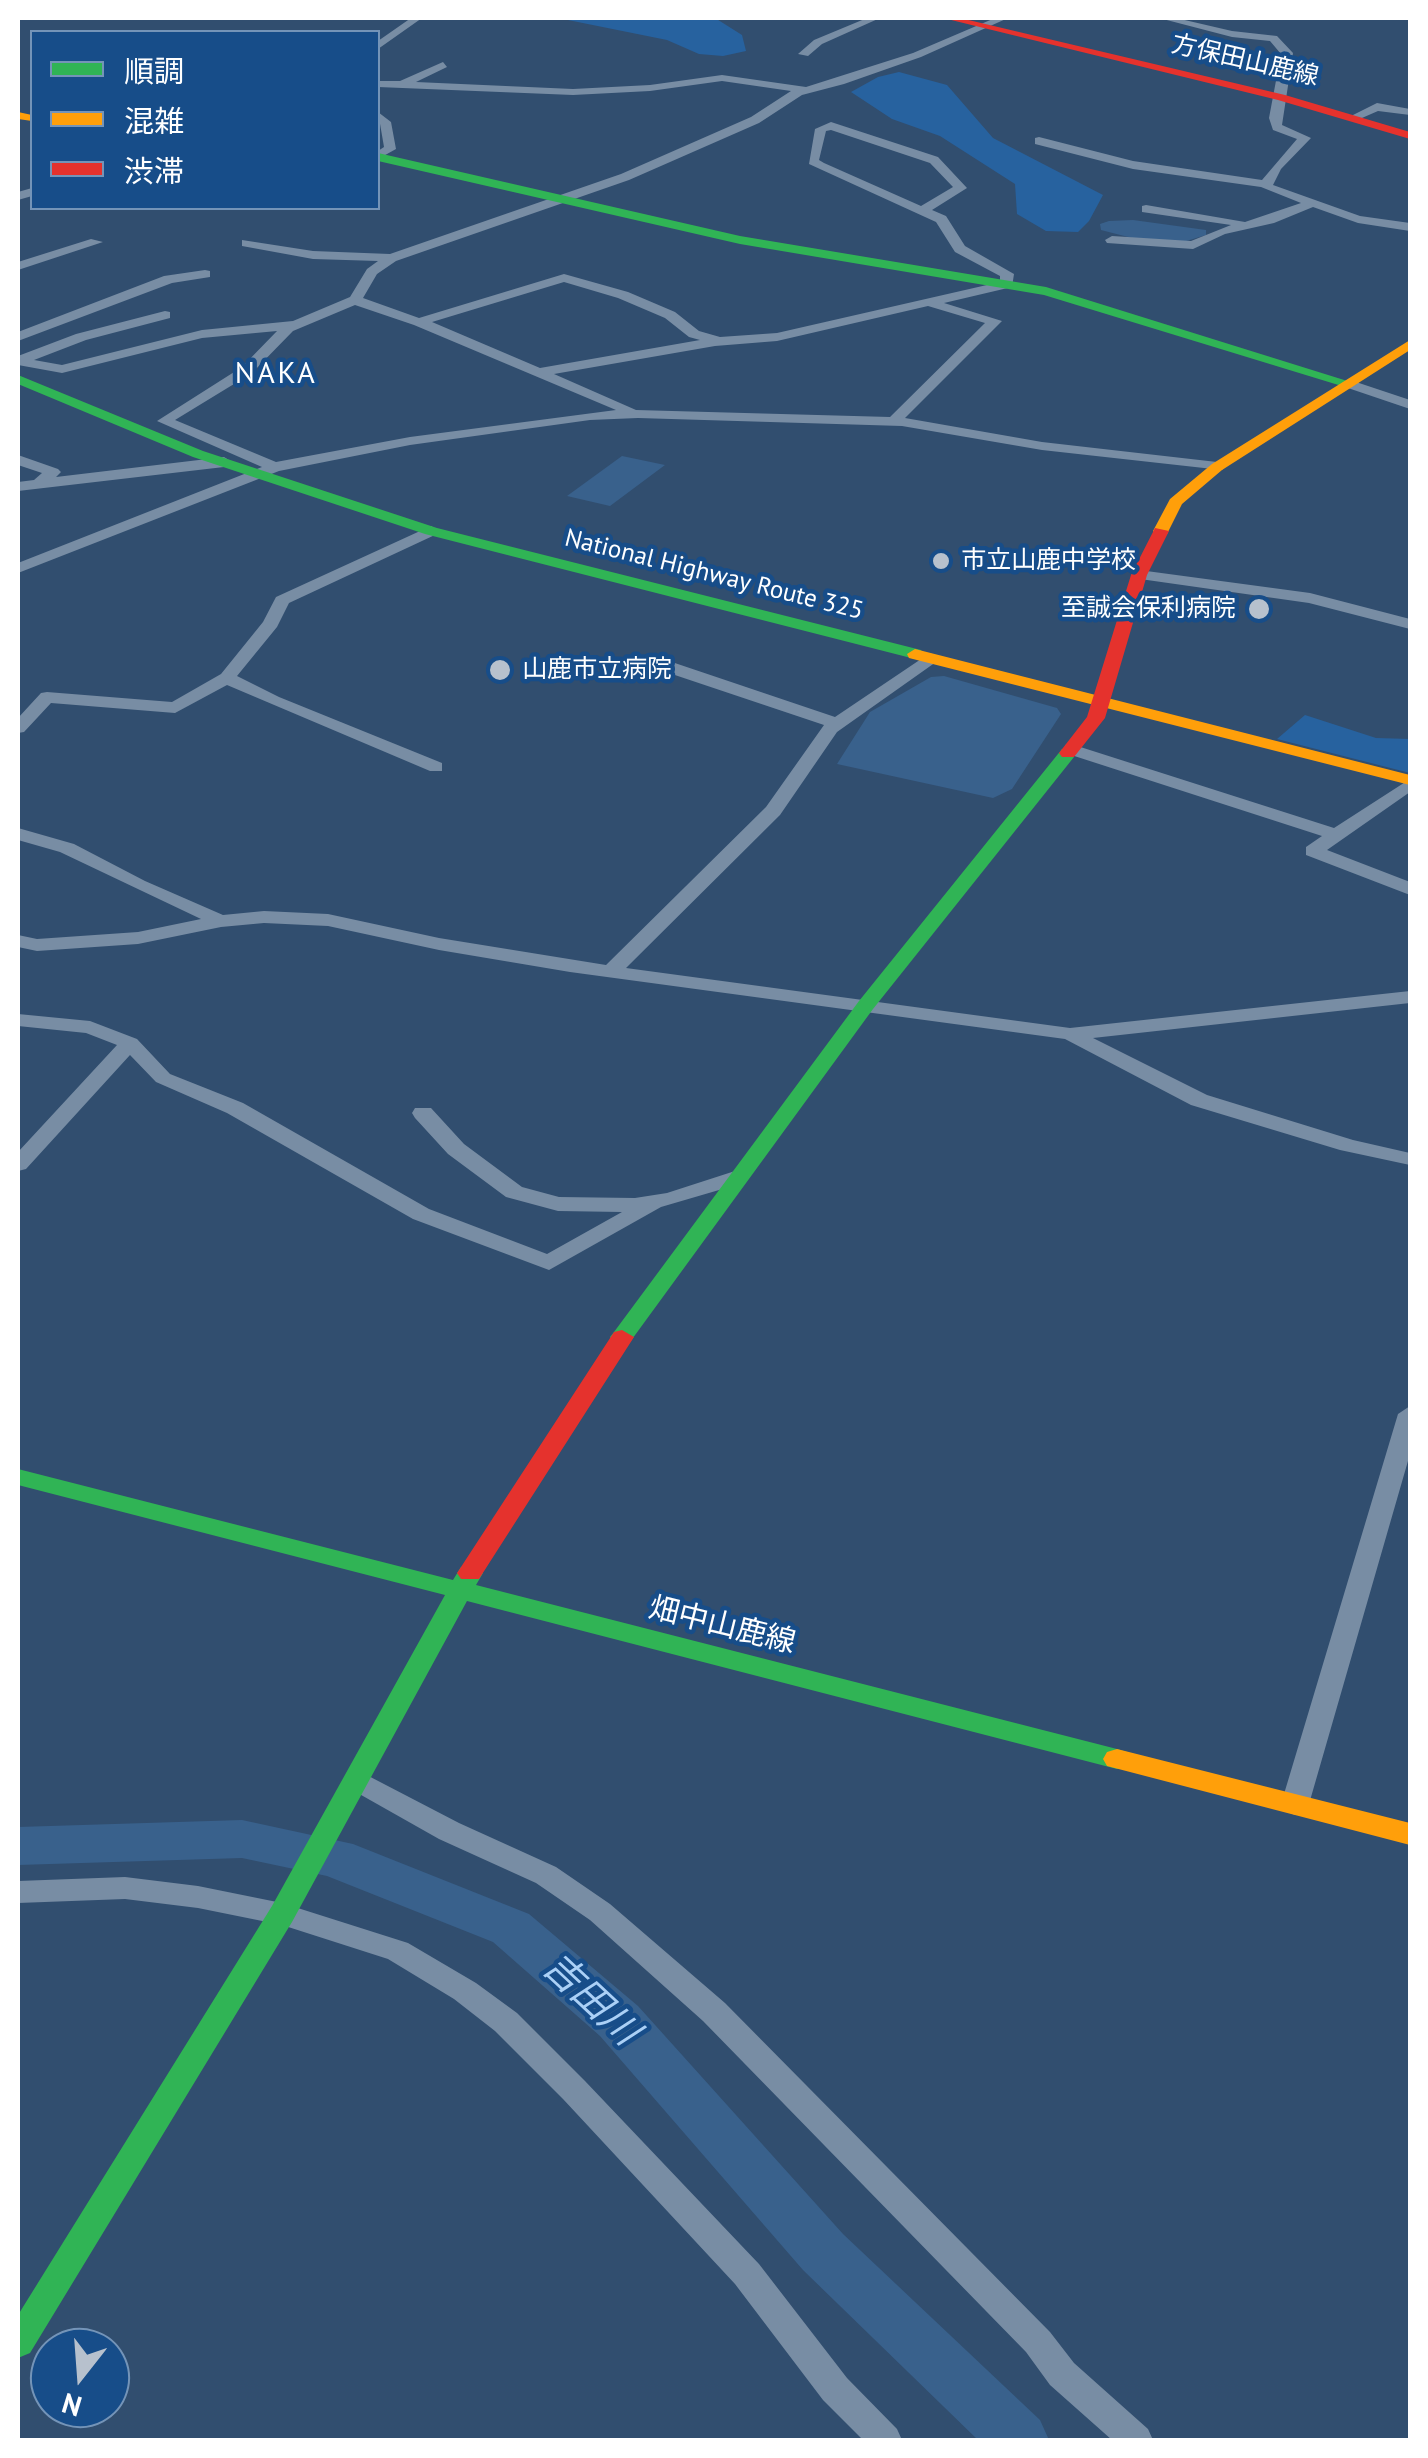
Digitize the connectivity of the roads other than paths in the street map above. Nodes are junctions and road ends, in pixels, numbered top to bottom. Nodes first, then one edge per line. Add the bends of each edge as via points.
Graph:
1 (416, 18) edge
2 (875, 18) edge
3 (948, 18) edge
4 (1164, 18) edge
5 (993, 23) edge
6 (1285, 30) dead end
7 (1272, 38) junction
8 (380, 45) edge
9 (804, 54) dead end
10 (443, 66) dead end
11 (380, 84) edge
12 (402, 85) junction
13 (806, 90) junction
14 (1280, 97) junction
15 (1410, 112) edge
16 (1356, 117) junction
17 (380, 118) edge
18 (1410, 136) edge
19 (1039, 141) dead end
20 (380, 155) edge
21 (380, 156) edge
22 (1268, 184) junction
23 (568, 199) junction
24 (1313, 203) junction
25 (1146, 209) dead end
26 (923, 210) junction
27 (1253, 224) junction
28 (1410, 227) edge
29 (1112, 240) dead end
30 (96, 242) dead end
31 (247, 243) dead end
32 (391, 258) junction
33 (18, 266) edge
34 (206, 274) dead end
35 (1007, 284) junction
36 (355, 300) junction
37 (926, 302) junction
38 (164, 315) dead end
39 (419, 322) junction
40 (295, 325) junction
41 (18, 337) edge
42 (720, 342) junction
43 (1410, 344) edge
44 (18, 361) edge
45 (534, 373) junction
46 (18, 379) edge
47 (1350, 384) junction
48 (1410, 406) edge
49 (638, 414) junction
50 (894, 422) junction
51 (18, 460) edge
52 (224, 462) junction
53 (1217, 466) junction
54 (265, 471) junction
55 (37, 484) junction
56 (18, 486) edge
57 (431, 531) junction
58 (18, 568) edge
59 (1138, 575) junction
60 (1410, 624) edge
61 (930, 658) junction
62 (651, 660) dead end
63 (227, 678) junction
64 (1102, 704) junction
65 (836, 724) junction
66 (18, 728) edge
67 (1071, 749) junction
68 (436, 767) dead end
69 (1410, 782) edge
70 (18, 834) edge
71 (1335, 834) junction
72 (1410, 889) edge
73 (221, 921) junction
74 (18, 941) edge
75 (613, 969) junction
76 (1410, 997) edge
77 (866, 1005) junction
78 (18, 1020) edge
79 (1070, 1034) junction
80 (130, 1043) junction
81 (423, 1113) dead end
82 (1410, 1158) edge
83 (18, 1164) edge
84 (735, 1178) junction
85 (654, 1202) junction
86 (1410, 1414) edge
87 (18, 1477) edge
88 (460, 1589) junction
89 (358, 1780) junction
90 (1295, 1804) junction
91 (1410, 1834) edge
92 (18, 1892) edge
93 (282, 1914) junction
94 (18, 2343) edge
95 (885, 2440) edge
96 (1136, 2440) edge

1 - 8 street
2 - 9 street
3 - 5 main road, 方保田山鹿線
4 - 7 street
5 - 13 street
5 - 14 main road, 方保田山鹿線
6 - 7 street
7 - 14 street via 1286,53
10 - 12 street
11 - 12 street
12 - 13 street via 573,92 722,78
13 - 23 street via 755,120
14 - 16 main road, 方保田山鹿線
14 - 22 street via 1277,127 1305,138
15 - 16 street via 1377,107
16 - 18 main road, 方保田山鹿線
17 - 20 street via 390,148
19 - 22 street via 1133,165
21 - 23 main road
22 - 24 street
23 - 32 street
23 - 35 main road via 740,240
24 - 27 street
24 - 28 street
25 - 27 street
26 - 26 street via 820,166 813,160 821,129 831,126 934,160 961,188
26 - 35 street via 942,219 960,249 1008,274
27 - 29 street via 1193,245
30 - 33 street
31 - 32 street
32 - 36 street via 372,272
34 - 41 street via 169,280
35 - 37 street
35 - 47 main road via 1108,308
36 - 39 street
36 - 40 street
37 - 42 street via 777,337
37 - 50 street via 996,320
38 - 44 street
39 - 42 street via 564,278 623,295
39 - 45 street
40 - 44 street via 202,334 62,370
40 - 54 street via 247,370 164,421
42 - 45 street
43 - 47 main road
45 - 49 street
46 - 52 main road, National Highway Route 325
47 - 48 street
47 - 53 main road
49 - 50 street
49 - 54 street via 504,426
50 - 53 street
51 - 55 street via 54,472
52 - 54 main road, National Highway Route 325
52 - 55 street
53 - 59 main road via 1175,502
54 - 57 main road, National Highway Route 325
54 - 58 street
55 - 56 street
57 - 61 main road, National Highway Route 325
57 - 63 street via 282,600
59 - 60 street via 1310,598
59 - 64 main road
61 - 64 main road, National Highway Route 325
61 - 65 street
62 - 65 street
63 - 66 street via 176,708 47,697
63 - 68 street
64 - 67 main road
64 - 69 main road, National Highway Route 325
65 - 75 street via 773,810
67 - 71 street
67 - 77 main road
69 - 71 street
70 - 73 street via 67,848
71 - 72 street via 1313,851
73 - 74 street via 138,938
73 - 75 street via 328,920
75 - 77 street
76 - 79 street
77 - 79 street
77 - 84 main road
78 - 80 street via 90,1027
79 - 82 street via 1199,1100
80 - 83 street
80 - 85 street via 163,1078 235,1108 420,1214 549,1263
81 - 85 street via 514,1192 558,1204
84 - 85 street
84 - 88 main road via 645,1301
86 - 90 street
87 - 88 main road, 畑中山鹿線
88 - 89 main road
88 - 90 main road, 畑中山鹿線
89 - 93 main road
89 - 96 street via 546,1875 600,1912 714,2012 1062,2374
90 - 91 main road, 畑中山鹿線
92 - 93 street via 124,1888
93 - 94 main road
93 - 95 street via 398,1951 506,2022 747,2274 834,2389

